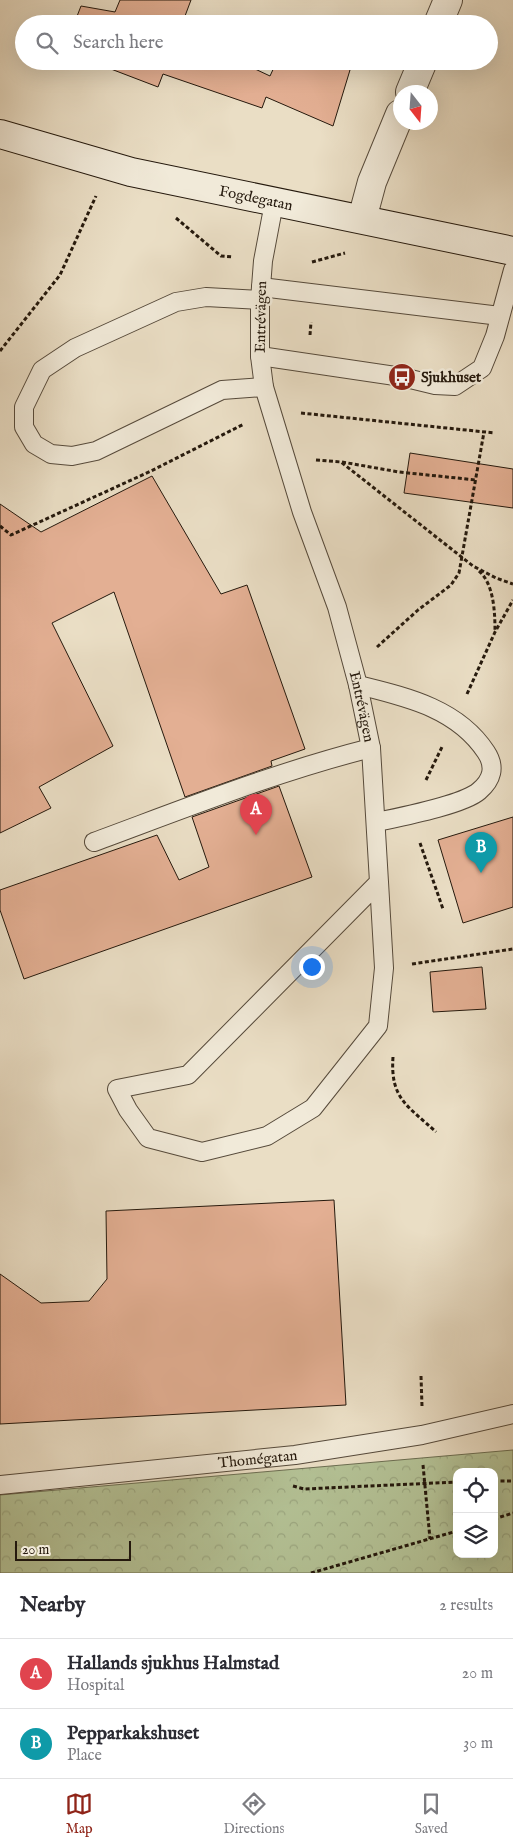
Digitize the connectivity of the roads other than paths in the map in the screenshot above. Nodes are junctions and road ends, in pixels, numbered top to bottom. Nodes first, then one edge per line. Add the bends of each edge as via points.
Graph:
1 (448, 0) edge
2 (442, 15) edge
3 (419, 70) edge
4 (413, 85) edge
5 (393, 130) edge
6 (0, 134) edge
7 (274, 203) junction
8 (362, 219) junction
9 (513, 251) edge
10 (513, 270) edge
11 (261, 293) junction
12 (500, 316) junction
13 (260, 356) junction
14 (264, 387) junction
15 (358, 685) junction
16 (371, 748) junction
17 (377, 822) junction
18 (94, 842) dead end
19 (379, 882) junction
20 (513, 1414) edge
21 (0, 1485) edge

1 - 2 street
3 - 4 street
5 - 8 street via 372,182
6 - 7 street, Fogdegatan via 131,172
7 - 8 street, Fogdegatan
7 - 11 lane, Entrévägen
8 - 9 street, Fogdegatan
10 - 12 lane
11 - 12 lane
11 - 13 lane, Entrévägen
11 - 14 lane via 176,302 75,348 42,370 24,407 24,427 34,444 51,454 72,456 96,451 222,390
12 - 13 lane via 482,368 455,386
13 - 14 lane, Entrévägen
14 - 15 lane, Entrévägen via 302,512 337,607
15 - 16 lane, Entrévägen
15 - 17 lane via 400,695 442,711 478,739 492,761 490,779 478,793 444,806
16 - 17 lane, Entrévägen
16 - 18 lane via 243,787
17 - 19 lane, Entrévägen
19 - 19 lane, Entrévägen via 188,1075 117,1089 148,1138 202,1152 267,1136 314,1108 378,1026 384,968
20 - 21 lane, Thomégatan via 422,1435 255,1459

